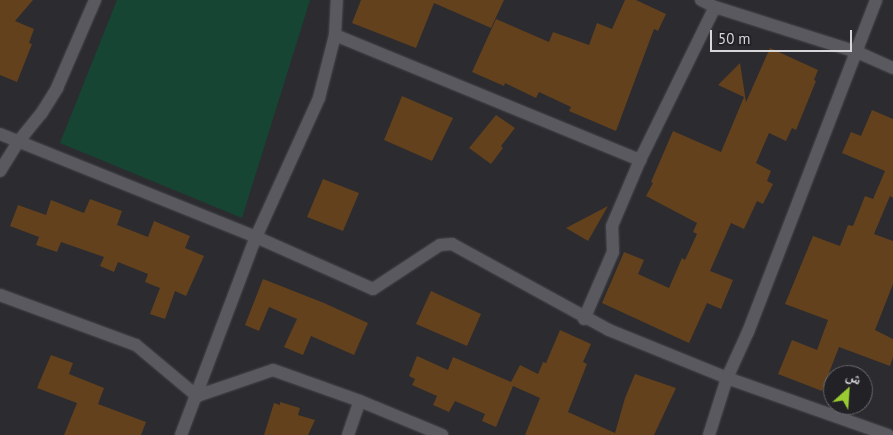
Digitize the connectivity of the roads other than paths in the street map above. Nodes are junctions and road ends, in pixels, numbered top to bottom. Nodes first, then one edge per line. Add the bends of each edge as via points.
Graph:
1 (95, 0) edge
2 (337, 0) edge
3 (702, 0) edge
4 (876, 0) edge
5 (715, 7) junction
6 (335, 35) junction
7 (857, 52) junction
8 (893, 68) edge
9 (0, 134) edge
10 (18, 142) junction
11 (640, 160) junction
12 (0, 171) edge
13 (256, 237) junction
14 (0, 295) edge
15 (584, 319) junction
16 (727, 378) junction
17 (197, 396) junction
18 (360, 401) junction
19 (893, 427) edge
20 (181, 435) edge
21 (348, 435) edge
22 (442, 435) edge
23 (709, 435) edge
24 (889, 435) edge

1 - 10 street via 57,88
2 - 6 street
3 - 5 street
4 - 7 street
5 - 7 street
5 - 11 street
6 - 11 street
6 - 13 street via 319,98
7 - 8 street
7 - 16 street
9 - 10 street
10 - 12 street
10 - 13 street
11 - 15 street via 612,226 613,252
13 - 15 street via 374,289 440,245 452,244
13 - 17 street
14 - 17 street via 136,346
15 - 16 street
16 - 23 street
16 - 24 street
17 - 18 street via 273,370
17 - 20 street
18 - 21 street
18 - 22 street
19 - 24 street

